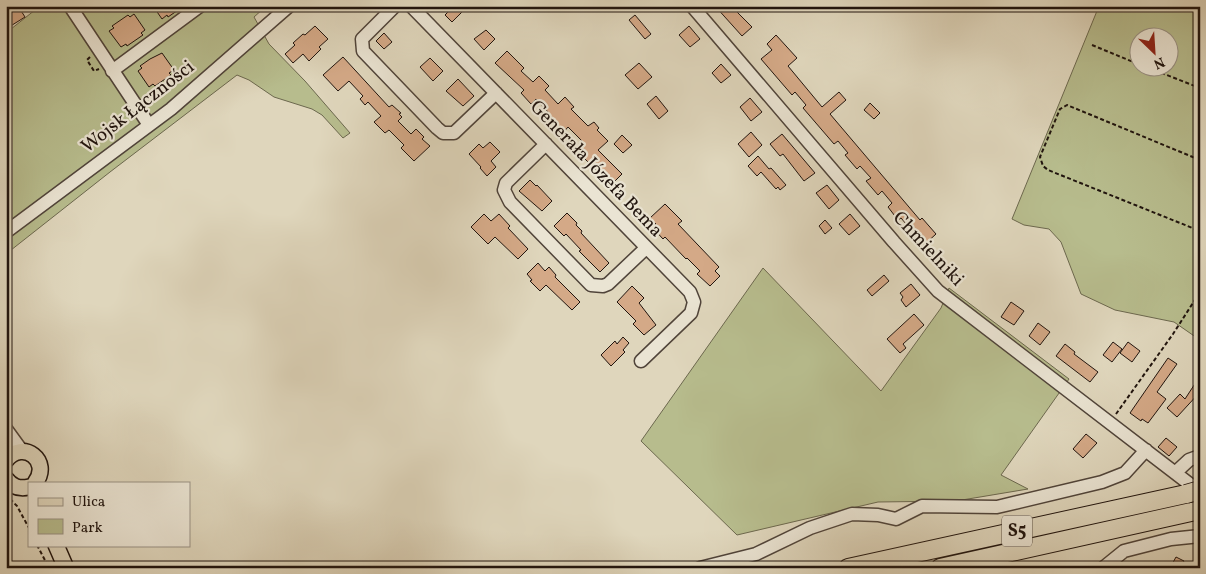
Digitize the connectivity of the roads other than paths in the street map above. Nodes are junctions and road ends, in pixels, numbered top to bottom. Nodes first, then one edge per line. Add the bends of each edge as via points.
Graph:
1 (70, 6) edge
2 (200, 6) edge
3 (289, 6) edge
4 (395, 6) edge
5 (411, 6) edge
6 (692, 6) edge
7 (112, 71) junction
8 (496, 93) junction
9 (149, 125) junction
10 (546, 144) junction
11 (6, 232) edge
12 (646, 248) junction
13 (641, 361) dead end
14 (6, 429) edge
15 (1146, 450) junction
16 (11, 453) edge
17 (1200, 456) edge
18 (1175, 473) junction
19 (35, 482) edge
20 (12, 486) edge
21 (1195, 492) edge
22 (28, 499) edge
23 (1197, 510) edge
24 (1200, 536) edge
25 (56, 546) edge
26 (66, 568) edge
27 (700, 568) edge
28 (848, 568) edge
29 (940, 568) edge
30 (1103, 568) edge

1 - 7 street
2 - 7 street
3 - 9 street, Wojsk Łączności
4 - 8 street via 362,39 363,50 443,133 454,134
5 - 8 street, Generała Józefa Bema
6 - 15 street, Chmielniki via 938,291
7 - 9 street
8 - 10 street, Generała Józefa Bema
9 - 11 street, Wojsk Łączności
10 - 12 street, Generała Józefa Bema
10 - 12 street via 506,183 504,190 510,202 591,285 608,284
12 - 13 street, Generała Józefa Bema via 690,292 694,302 691,313
14 - 16 street
15 - 18 street, Chmielniki
15 - 27 street via 1125,473 1102,482 997,507 922,506 896,519 852,514 810,528 756,554
16 - 19 main road via 34,455 40,472
17 - 18 street via 1189,460
18 - 21 street, Chmielniki
20 - 22 main road
21 - 28 highway, S5
23 - 29 highway, S5
24 - 30 street via 1171,539 1124,551
25 - 26 main road

